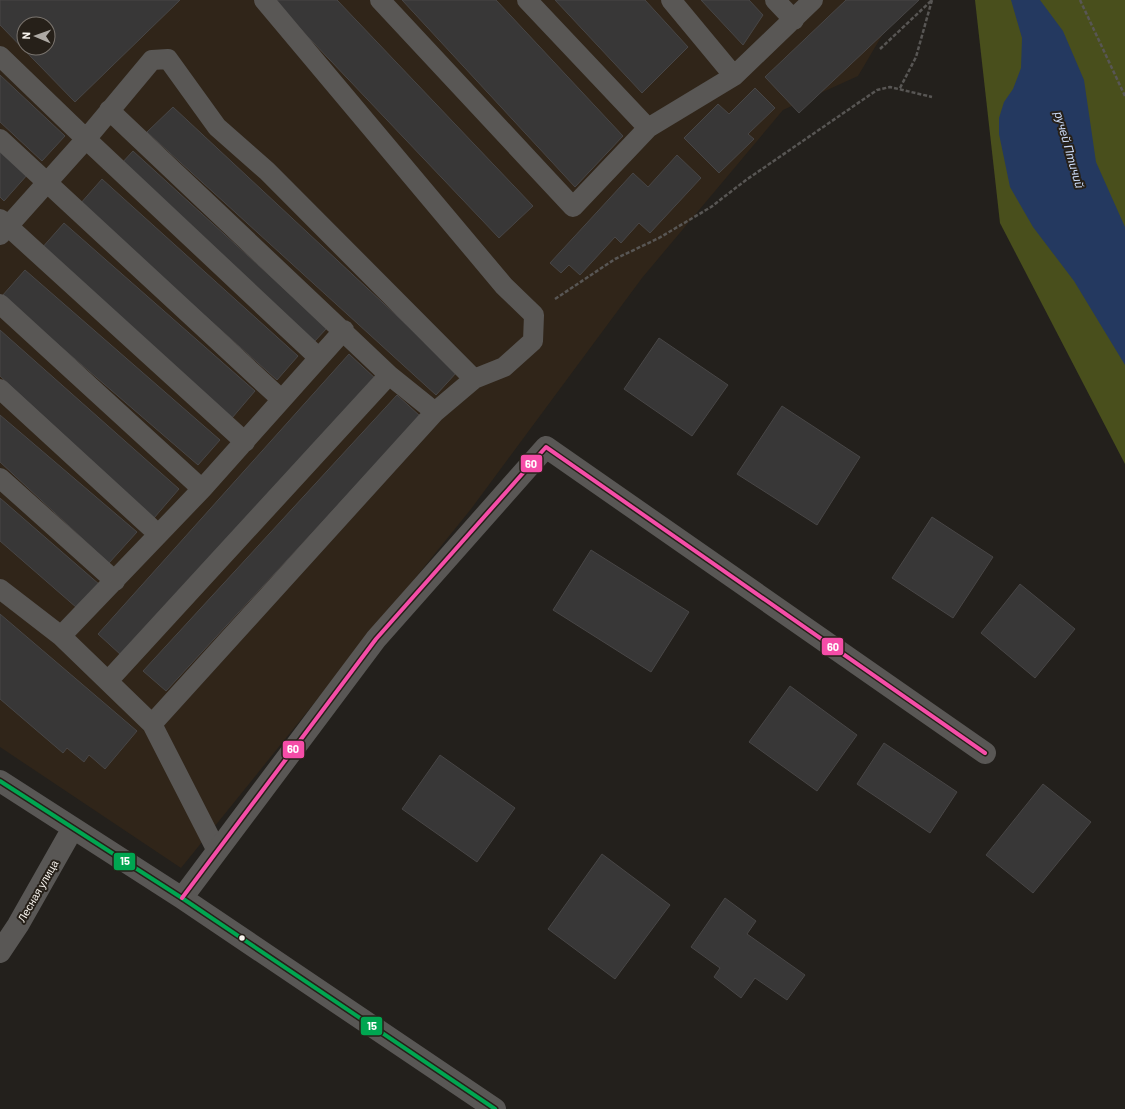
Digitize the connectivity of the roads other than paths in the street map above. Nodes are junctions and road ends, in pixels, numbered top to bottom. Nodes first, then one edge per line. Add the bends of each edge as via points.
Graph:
1 (264, 0) edge
2 (380, 0) edge
3 (527, 0) edge
4 (671, 0) edge
5 (775, 0) edge
6 (813, 0) edge
7 (794, 20) junction
8 (0, 56) edge
9 (734, 76) junction
10 (109, 110) junction
11 (648, 128) junction
12 (0, 139) edge
13 (86, 139) junction
14 (47, 182) junction
15 (3, 227) edge
16 (0, 304) edge
17 (344, 330) junction
18 (319, 358) junction
19 (389, 375) junction
20 (474, 379) junction
21 (0, 389) edge
22 (281, 399) junction
23 (435, 412) junction
24 (245, 442) junction
25 (0, 478) edge
26 (202, 489) junction
27 (158, 534) junction
28 (115, 581) junction
29 (0, 589) edge
30 (61, 636) junction
31 (108, 681) junction
32 (152, 724) junction
33 (986, 753) dead end
34 (0, 781) edge
35 (73, 828) junction
36 (217, 851) junction
37 (182, 898) junction
38 (0, 952) edge
39 (495, 1109) edge

1 - 20 lane via 504,286 534,315 533,341 504,367
2 - 11 lane via 573,207
3 - 11 lane
4 - 9 lane
5 - 7 lane
6 - 7 lane
7 - 9 lane
8 - 13 lane
9 - 11 lane
10 - 13 lane
10 - 17 lane
10 - 20 lane via 152,60 168,59 217,127 267,171
12 - 14 lane
13 - 14 lane
13 - 18 lane
14 - 15 lane
14 - 22 lane
15 - 24 lane
16 - 26 lane
17 - 18 lane
17 - 19 lane
18 - 22 lane
19 - 23 lane
19 - 31 lane
20 - 23 lane
21 - 27 lane
22 - 24 lane
23 - 32 lane
24 - 26 lane
25 - 28 lane
26 - 27 lane
27 - 28 lane
28 - 30 lane
29 - 30 lane
30 - 31 lane
31 - 32 lane
32 - 36 lane
33 - 36 street via 546,447 376,639
34 - 35 street
35 - 37 street
35 - 38 street, Лесная улица via 18,926
36 - 37 street
37 - 39 street

